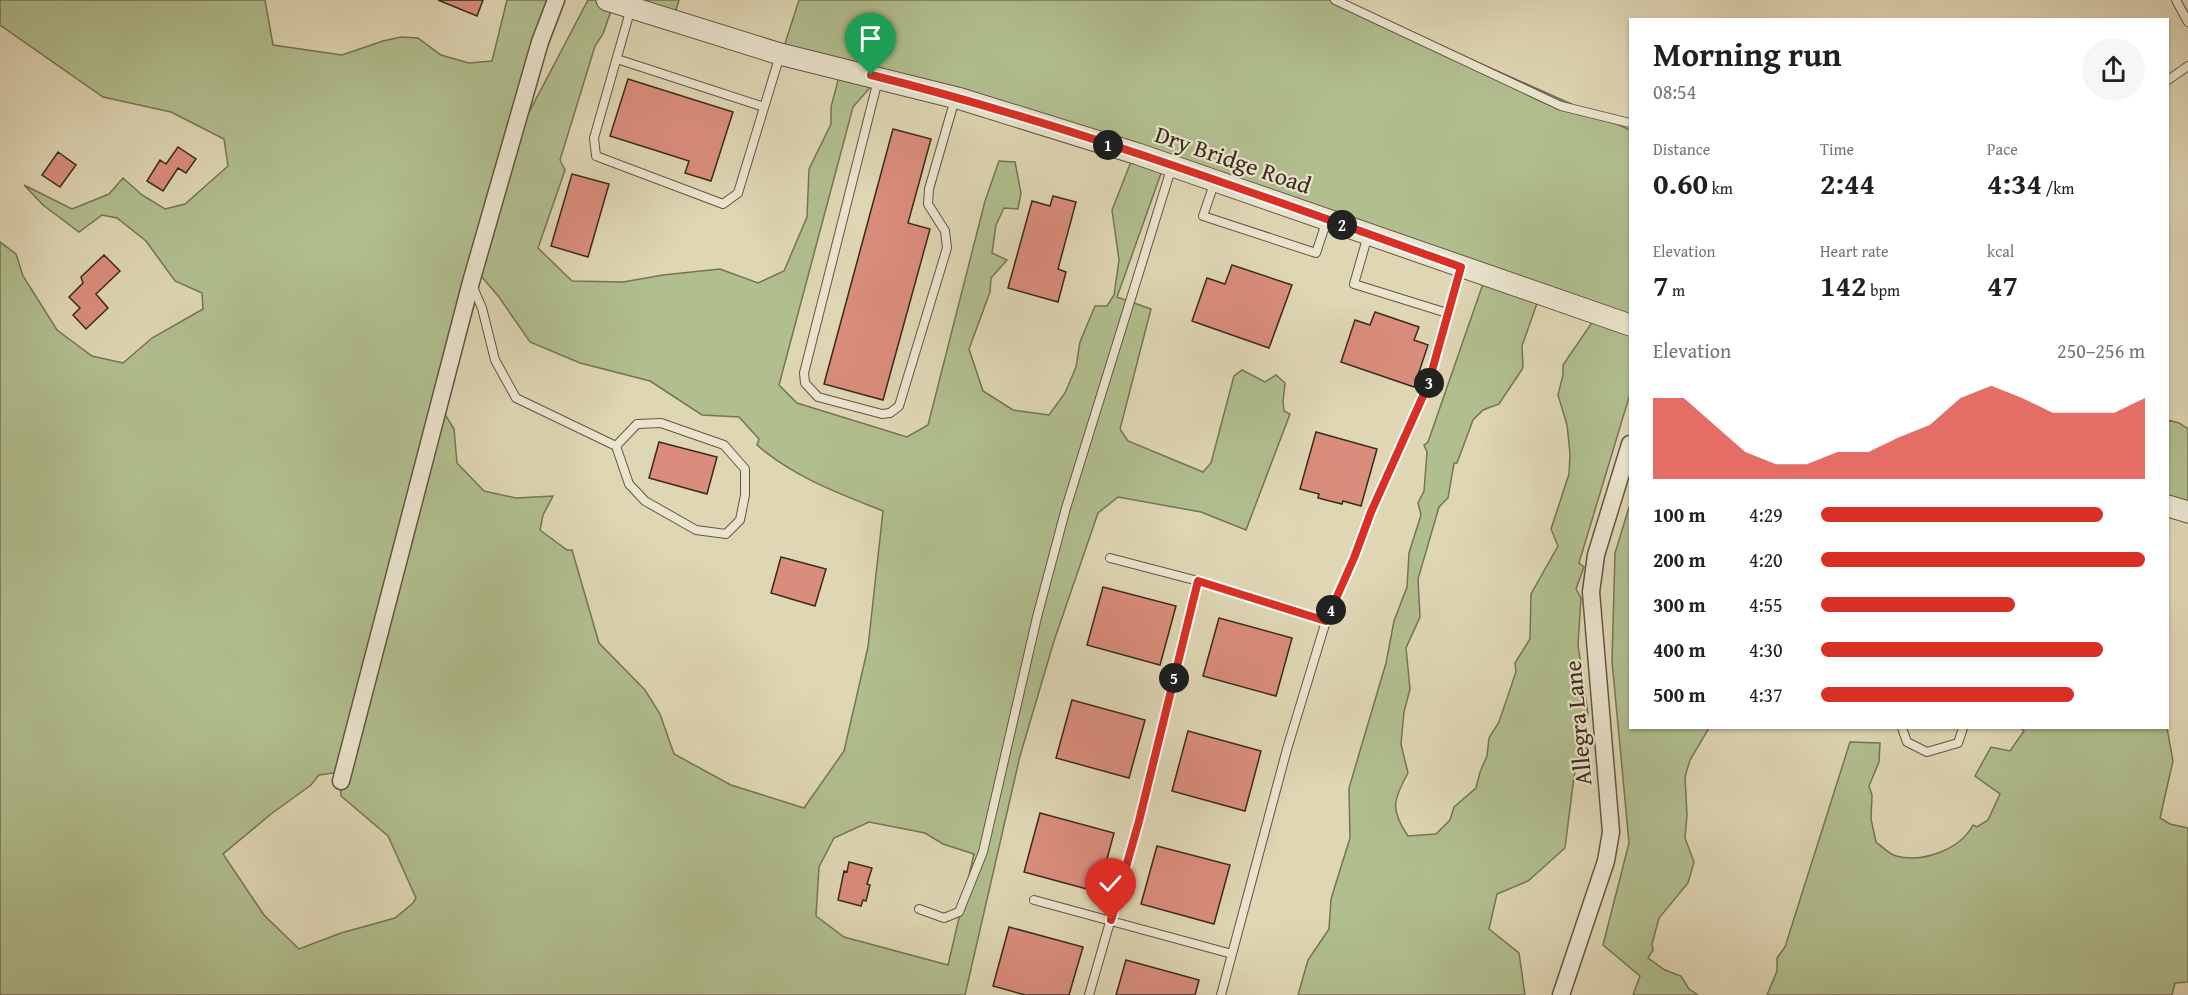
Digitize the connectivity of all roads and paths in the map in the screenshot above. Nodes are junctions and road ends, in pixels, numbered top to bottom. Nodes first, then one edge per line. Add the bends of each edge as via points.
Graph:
1 (556, 0) edge
2 (607, 0) edge
3 (1335, 0) edge
4 (2176, 0) edge
5 (631, 9) junction
6 (2188, 22) edge
7 (780, 54) junction
8 (617, 59) junction
9 (2188, 66) edge
10 (879, 77) junction
11 (2169, 79) edge
12 (955, 97) junction
13 (764, 107) junction
14 (1629, 123) edge
15 (1172, 166) junction
16 (1215, 181) junction
17 (1327, 220) junction
18 (1368, 234) junction
19 (1461, 267) junction
20 (471, 282) junction
21 (1447, 314) junction
22 (1629, 325) edge
23 (616, 446) junction
24 (1629, 447) edge
25 (1110, 558) dead end
26 (1198, 581) junction
27 (1326, 621) junction
28 (1902, 729) edge
29 (1963, 729) edge
30 (341, 781) dead end
31 (1034, 900) dead end
32 (919, 909) dead end
33 (1111, 920) junction
34 (1232, 954) junction
35 (1089, 995) edge
36 (1221, 995) edge
37 (1561, 995) edge

1 - 20 street via 540,42
2 - 5 street, Dry Bridge Road
3 - 14 lane via 1561,106
4 - 6 lane
5 - 7 street, Dry Bridge Road
5 - 8 lane
7 - 10 street, Dry Bridge Road
7 - 13 lane
8 - 13 lane
8 - 13 lane via 594,138 596,156 723,204 738,193
9 - 11 lane
10 - 12 street, Dry Bridge Road
10 - 12 lane via 804,374 805,383 818,397 882,414 898,406 947,248 945,231 928,204
12 - 15 street, Dry Bridge Road
15 - 16 street, Dry Bridge Road
15 - 32 lane via 1066,508 982,852 958,912 944,918
16 - 17 street, Dry Bridge Road
16 - 17 lane via 1203,216 1316,253
17 - 18 street, Dry Bridge Road
18 - 19 street, Dry Bridge Road
18 - 21 lane via 1354,284
19 - 21 lane
19 - 22 street, Dry Bridge Road
20 - 23 lane via 495,360 516,398
20 - 30 street
21 - 27 lane via 1428,385
23 - 23 lane via 637,424 661,423 724,445 745,469 740,520 726,534 696,530 645,501 629,484
24 - 37 street, Allegra Lane via 1596,555 1591,592 1611,832 1606,861
25 - 26 lane
26 - 27 lane
26 - 33 lane
27 - 34 lane via 1287,748
28 - 29 lane via 1907,742 1927,752 1958,743
31 - 33 lane
33 - 34 lane
33 - 35 lane
34 - 36 lane

